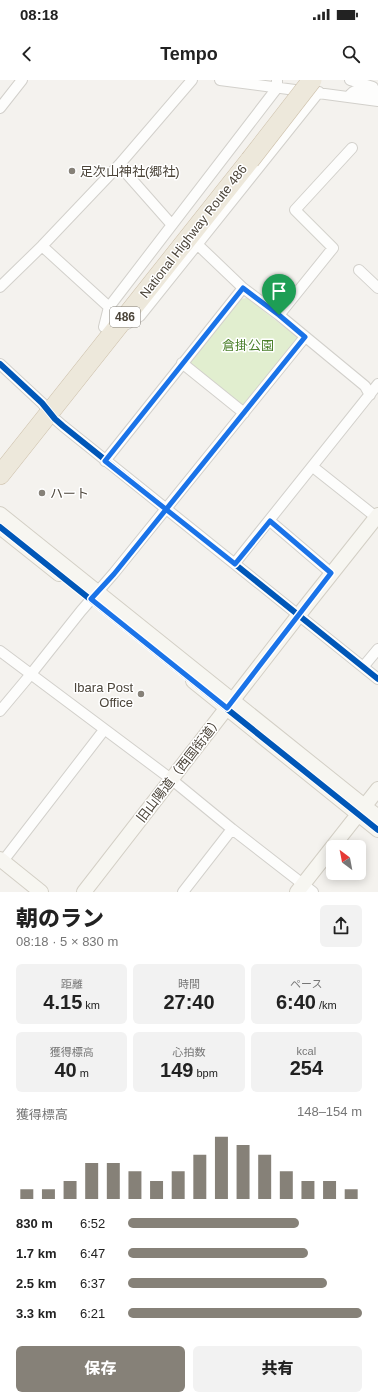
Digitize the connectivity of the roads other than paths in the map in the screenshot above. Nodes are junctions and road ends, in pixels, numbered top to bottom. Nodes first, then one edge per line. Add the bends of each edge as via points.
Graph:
1 (22, 80) edge
2 (192, 80) edge
3 (220, 80) edge
4 (301, 80) edge
5 (350, 80) edge
6 (277, 84) edge
7 (316, 86) edge
8 (378, 88) edge
9 (378, 91) edge
10 (349, 97) junction
11 (378, 101) edge
12 (0, 108) edge
13 (352, 148) dead end
14 (246, 156) junction
15 (119, 165) junction
16 (172, 225) junction
17 (197, 244) junction
18 (42, 246) junction
19 (359, 270) dead end
20 (0, 287) edge
21 (243, 288) junction
22 (378, 288) edge
23 (109, 307) junction
24 (279, 315) junction
25 (108, 330) junction
26 (305, 337) junction
27 (182, 363) junction
28 (0, 364) edge
29 (378, 384) edge
30 (370, 395) junction
31 (46, 408) junction
32 (244, 413) junction
33 (0, 455) edge
34 (105, 461) junction
35 (314, 466) junction
36 (0, 475) edge
37 (167, 509) junction
38 (0, 514) edge
39 (377, 516) edge
40 (270, 521) junction
41 (0, 527) edge
42 (235, 564) junction
43 (331, 573) junction
44 (94, 596) junction
45 (298, 616) junction
46 (378, 649) edge
47 (0, 651) edge
48 (363, 667) junction
49 (31, 674) junction
50 (378, 680) edge
51 (230, 704) junction
52 (0, 711) edge
53 (104, 730) junction
54 (171, 780) junction
55 (378, 789) edge
56 (362, 810) junction
57 (378, 817) edge
58 (232, 830) junction
59 (378, 830) edge
60 (1, 860) edge
61 (304, 889) edge
62 (41, 892) edge
63 (84, 892) edge
64 (183, 892) edge

1 - 12 street
2 - 15 street
3 - 6 street
4 - 14 highway, National Highway Route 486 / 486
5 - 8 street
6 - 7 street
6 - 16 street
7 - 10 street
7 - 14 highway, National Highway Route 486 / 486, bridge
7 - 17 street
9 - 10 street via 355,90
10 - 11 street
13 - 24 street via 295,210 333,248
14 - 25 highway, National Highway Route 486 / 486
15 - 16 street
15 - 18 street
16 - 23 street
17 - 21 street
17 - 25 street via 140,316
18 - 20 street
18 - 23 street
19 - 22 street
21 - 24 street
21 - 27 street
23 - 25 street
24 - 26 street
25 - 31 highway, National Highway Route 486 / 486
26 - 30 street via 365,386
26 - 32 street
27 - 32 street
27 - 34 street
28 - 31 street
29 - 30 street
30 - 35 street
31 - 33 highway, National Highway Route 486 / 486
31 - 34 street via 63,426
31 - 36 highway, National Highway Route 486 / 486
32 - 37 street
34 - 37 street
35 - 39 street
35 - 40 street
37 - 42 street
37 - 44 street
38 - 44 street
39 - 43 street, 旧山陽道（西国街道）
40 - 42 street
40 - 43 street
41 - 44 street
42 - 45 street
43 - 45 street, 旧山陽道（西国街道）
44 - 49 street
44 - 51 street
45 - 48 street
45 - 51 street, 旧山陽道（西国街道）
46 - 48 street
47 - 49 street
48 - 50 street
49 - 52 street
49 - 53 street
51 - 54 street, 旧山陽道（西国街道）
51 - 56 street
53 - 54 street
53 - 60 street
54 - 58 street
54 - 63 street, 旧山陽道（西国街道）
55 - 56 street
56 - 57 street
56 - 59 street
56 - 61 street
58 - 61 street
58 - 64 street
60 - 62 street

